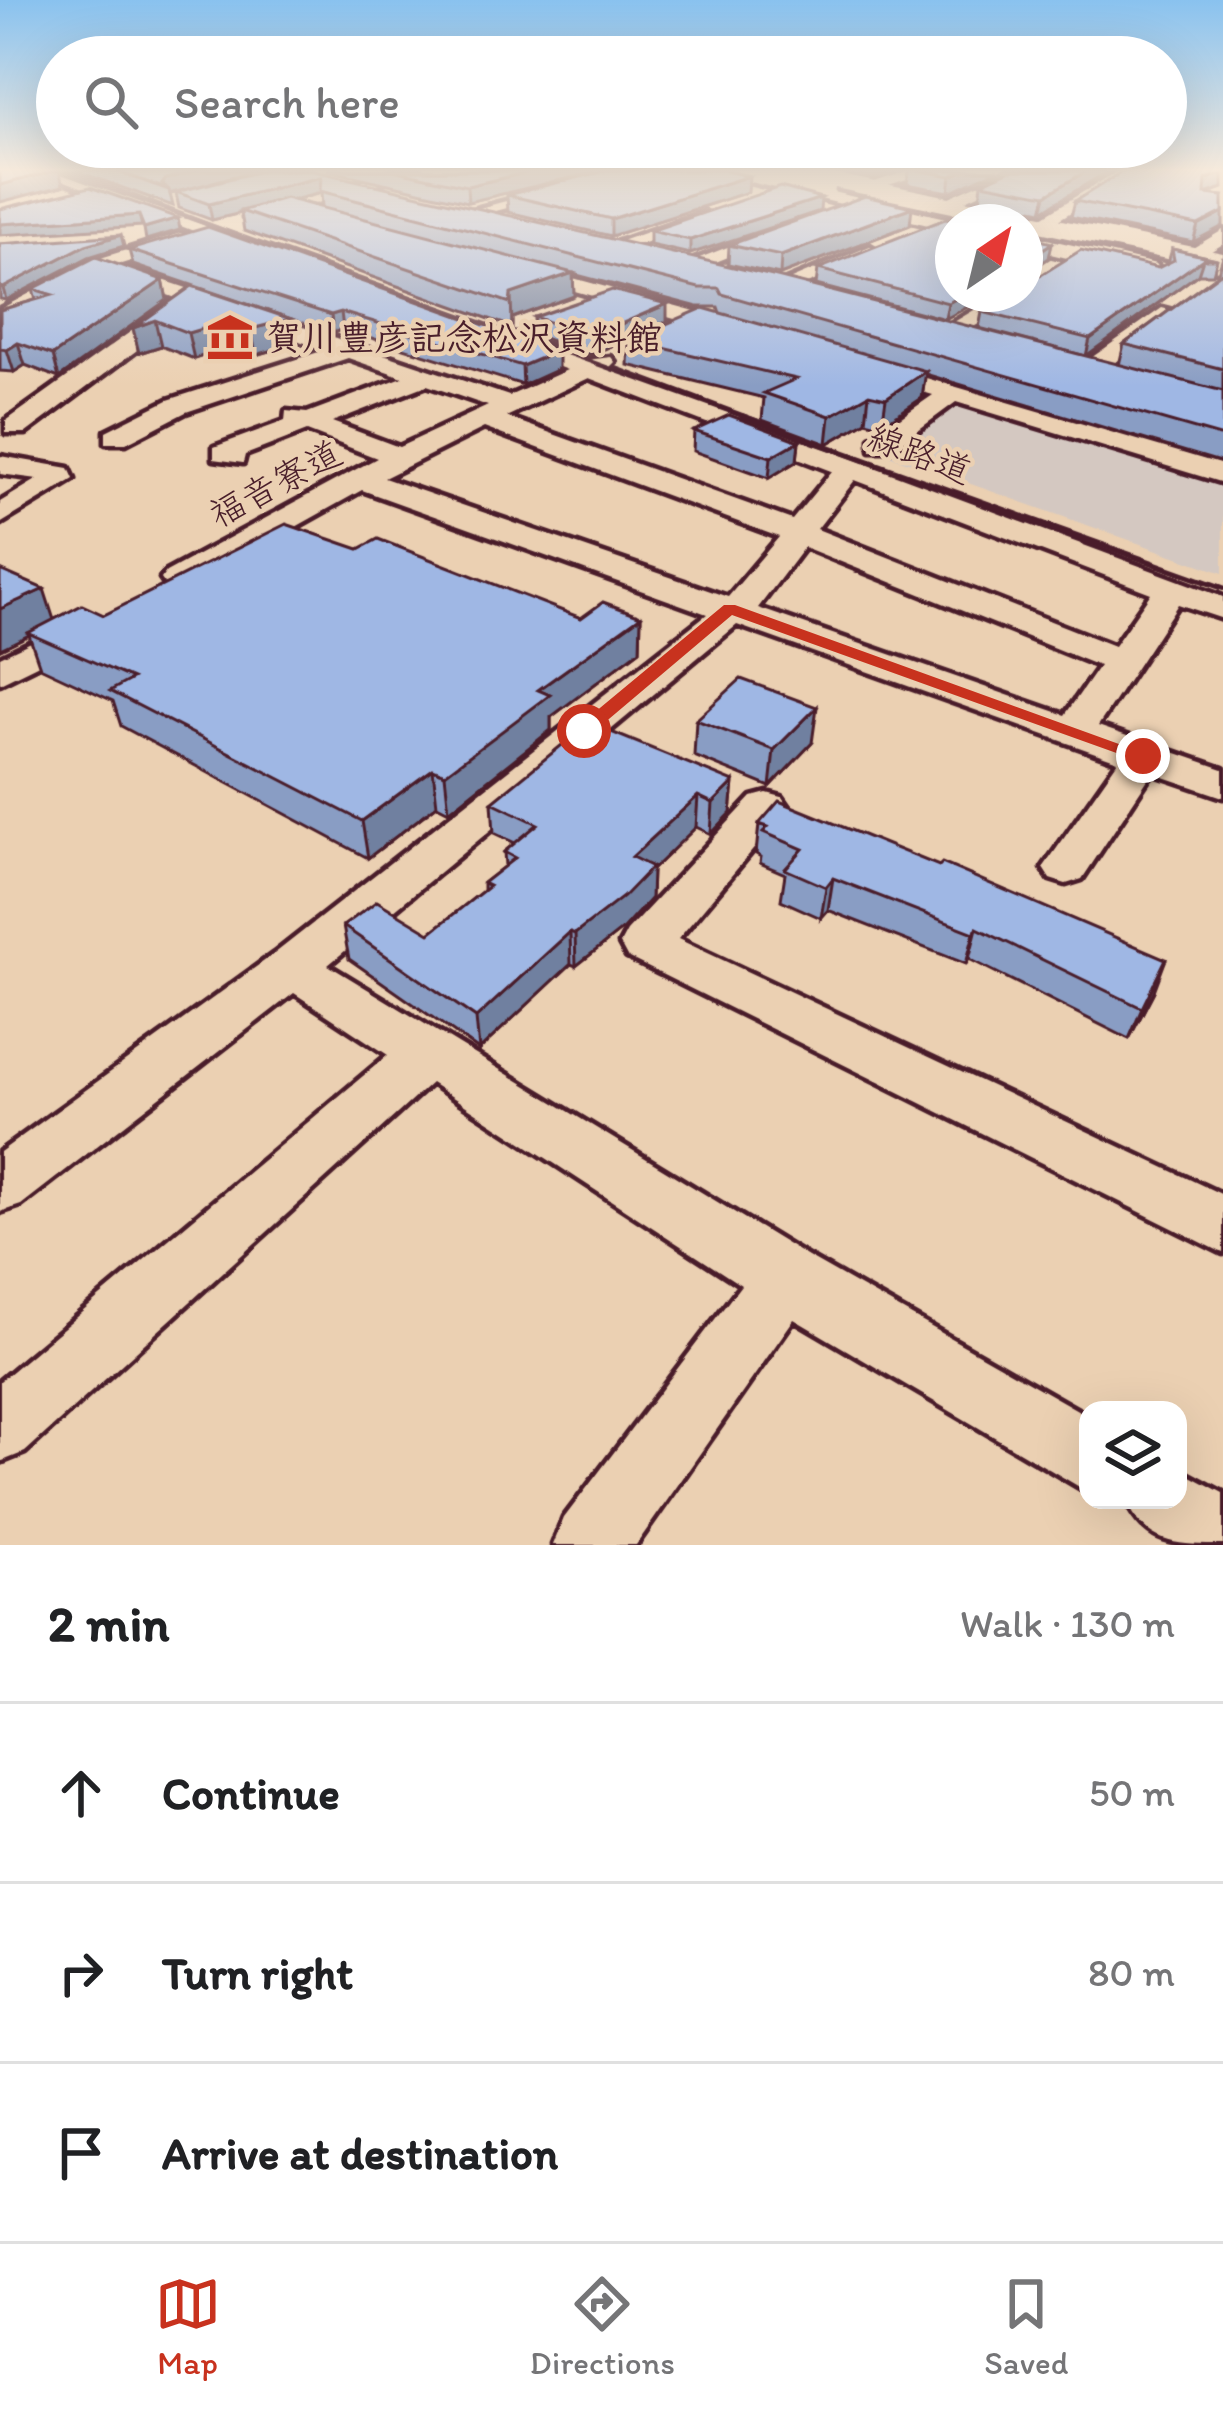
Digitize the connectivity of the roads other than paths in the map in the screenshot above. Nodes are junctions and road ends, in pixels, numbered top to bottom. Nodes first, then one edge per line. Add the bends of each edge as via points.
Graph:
1 (172, 242) edge
2 (232, 242) edge
3 (437, 242) edge
4 (617, 242) edge
5 (756, 242) edge
6 (1056, 242) edge
7 (1064, 242) edge
8 (1064, 242) edge
9 (1070, 242) edge
10 (1221, 242) edge
11 (889, 244) edge
12 (447, 250) edge
13 (495, 263) edge
14 (98, 265) junction
15 (691, 266) junction
16 (1155, 271) junction
17 (1049, 273) edge
18 (726, 274) edge
19 (1208, 274) edge
20 (220, 278) edge
21 (761, 290) junction
22 (612, 295) junction
23 (813, 296) edge
24 (194, 298) junction
25 (568, 310) edge
26 (316, 312) edge
27 (977, 312) edge
28 (0, 318) edge
29 (700, 319) junction
30 (276, 326) junction
31 (478, 328) edge
32 (376, 332) edge
33 (666, 334) edge
34 (768, 339) edge
35 (992, 344) edge
36 (343, 348) junction
37 (626, 352) edge
38 (835, 358) edge
39 (590, 368) junction
40 (1090, 370) edge
41 (426, 377) junction
42 (230, 388) junction
43 (953, 393) junction
44 (497, 412) junction
45 (304, 421) junction
46 (5, 430) edge
47 (116, 437) dead end
48 (881, 444) dead end
49 (233, 457) dead end
50 (400, 458) junction
51 (0, 465) edge
52 (849, 468) junction
53 (1223, 474) edge
54 (365, 481) junction
55 (0, 515) edge
56 (798, 533) junction
57 (1170, 590) junction
58 (729, 609) junction
59 (1223, 609) edge
60 (1119, 661) junction
61 (0, 672) edge
62 (584, 731) junction
63 (1074, 731) junction
64 (624, 748) edge
65 (1143, 756) junction
66 (1223, 784) edge
67 (769, 808) edge
68 (1066, 868) dead end
69 (292, 967) junction
70 (427, 1054) junction
71 (0, 1186) edge
72 (1223, 1225) edge
73 (785, 1279) junction
74 (0, 1427) edge
75 (1079, 1451) edge
76 (1178, 1509) edge
77 (1223, 1535) edge
78 (591, 1545) edge

1 - 14 street
2 - 24 street via 266,258 249,281
3 - 12 street
4 - 15 street via 606,245
5 - 15 street
6 - 16 main road
7 - 19 highway
8 - 19 highway
9 - 19 main road
10 - 19 street
11 - 21 street
13 - 22 street
14 - 24 street
14 - 28 street
15 - 18 street
15 - 22 street
16 - 17 highway
16 - 19 highway
19 - 40 street
20 - 24 street
21 - 23 street
21 - 29 street
22 - 25 street
22 - 29 street
24 - 30 street
24 - 46 street
26 - 30 street
27 - 35 street via 935,331
29 - 33 street
29 - 34 street
30 - 36 street
31 - 39 street, 線路道
32 - 36 street
36 - 41 street
36 - 42 street
37 - 39 street, 福音寮道
38 - 43 street
39 - 44 street, 福音寮道
39 - 52 street, 線路道
41 - 44 street
41 - 45 street
42 - 45 street
42 - 47 street
43 - 48 street
43 - 53 street
44 - 50 street, 福音寮道
44 - 56 street
45 - 49 street via 224,453
45 - 50 street
50 - 54 street, 福音寮道
51 - 55 street via 59,479
52 - 56 street
52 - 57 street, 線路道
54 - 58 street
54 - 61 street, 福音寮道
56 - 58 street via 746,600
56 - 60 street
57 - 59 street, 線路道
57 - 60 street
58 - 62 street
58 - 63 street
60 - 63 street
62 - 64 street
62 - 69 street
63 - 65 street
65 - 66 street
65 - 68 street
67 - 72 street via 645,944
69 - 70 street
69 - 71 street
70 - 73 street
70 - 74 street
73 - 75 street
73 - 78 street
76 - 77 street

